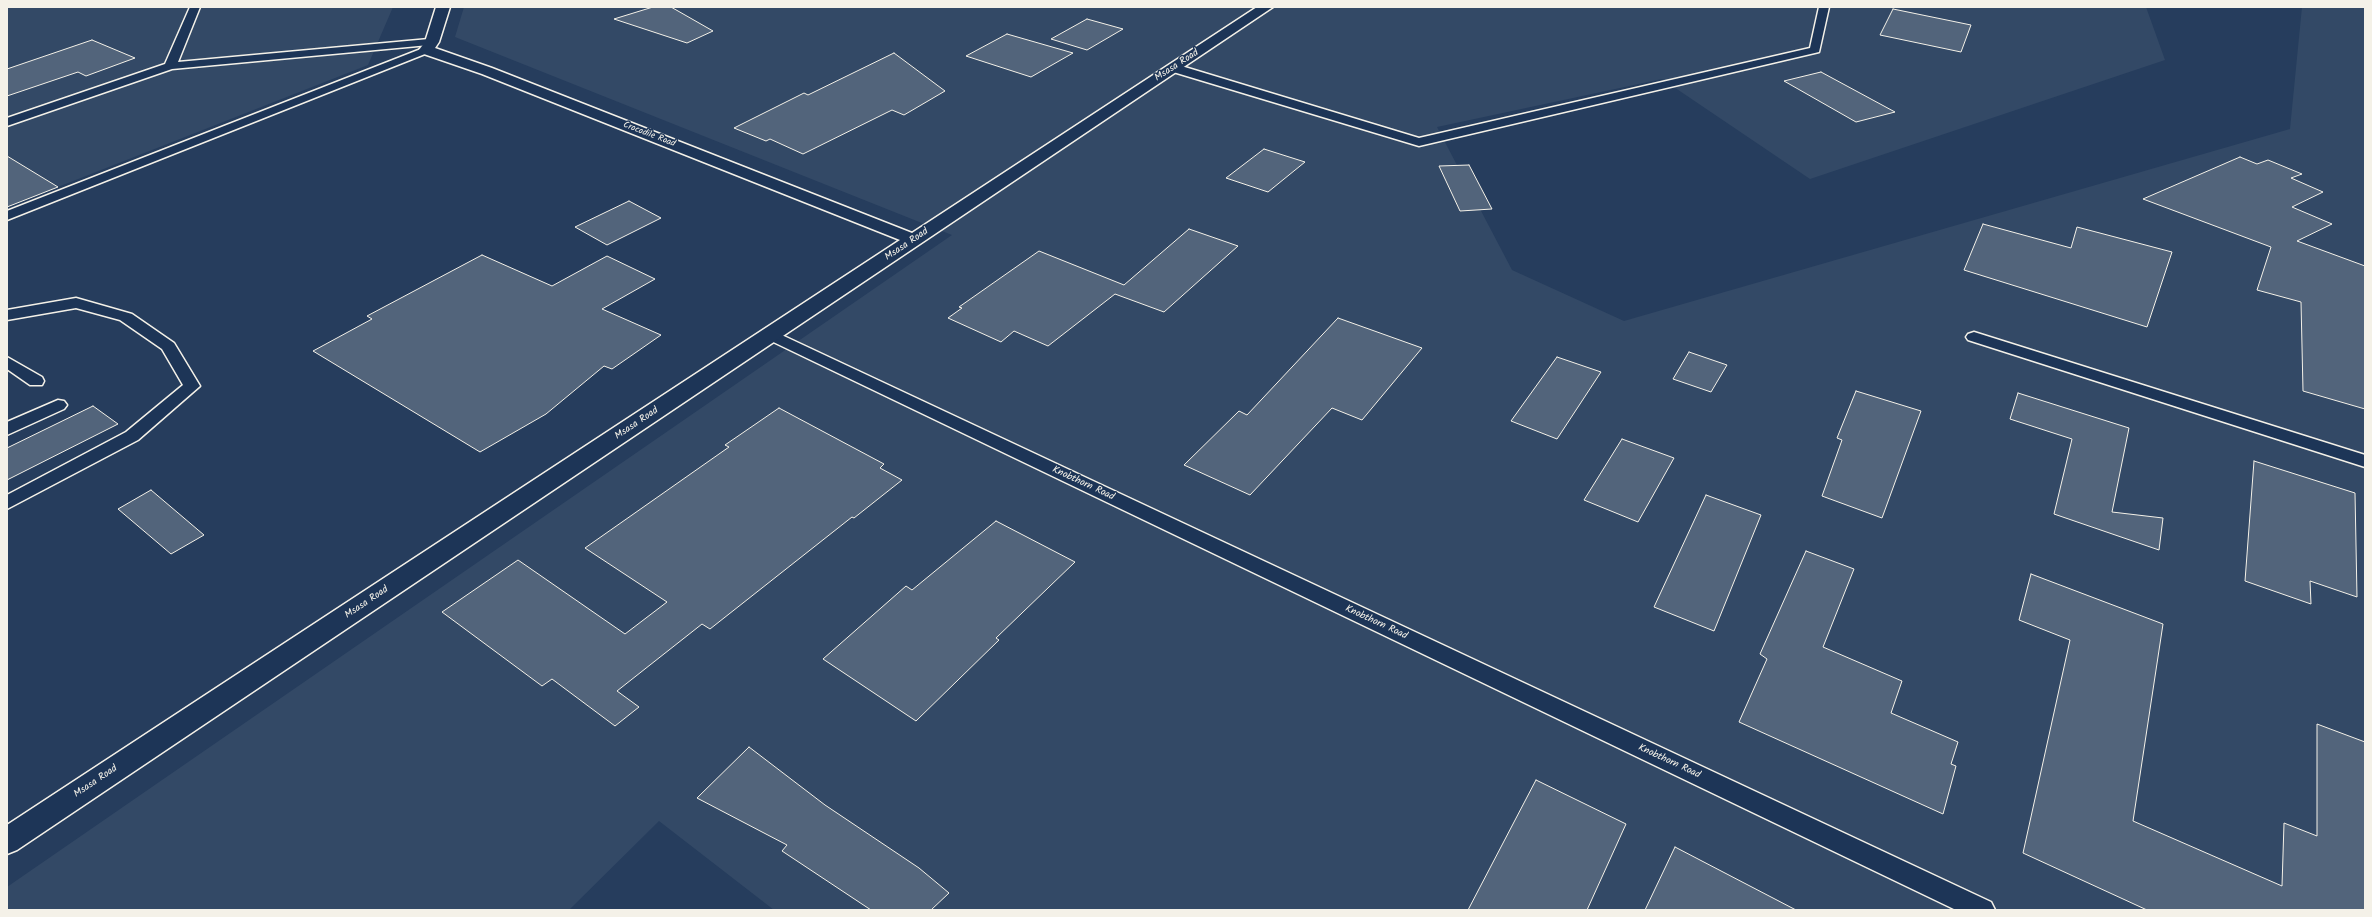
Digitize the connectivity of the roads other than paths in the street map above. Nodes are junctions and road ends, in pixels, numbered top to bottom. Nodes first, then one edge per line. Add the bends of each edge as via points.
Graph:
1 (195, 7) edge
2 (443, 7) edge
3 (1264, 7) edge
4 (1824, 7) edge
5 (429, 46) junction
6 (170, 66) junction
7 (1174, 68) junction
8 (7, 122) edge
9 (7, 216) edge
10 (915, 240) junction
11 (7, 315) edge
12 (771, 335) junction
13 (1974, 337) dead end
14 (8, 364) edge
15 (36, 382) dead end
16 (58, 405) dead end
17 (7, 430) edge
18 (2365, 461) edge
19 (7, 502) edge
20 (7, 841) edge
21 (1982, 910) edge

1 - 6 lane
2 - 5 street
3 - 7 street, Msasa Road
4 - 7 lane via 1815,50 1419,142
5 - 6 lane
5 - 9 lane
5 - 10 street, Crocodile Road
6 - 8 lane
7 - 10 street, Msasa Road
10 - 12 street, Msasa Road
11 - 19 lane via 76,303 126,317 168,346 192,386 132,436
12 - 20 street, Msasa Road
12 - 21 lane, Knobthorn Road
13 - 18 lane
14 - 15 lane
16 - 17 lane

